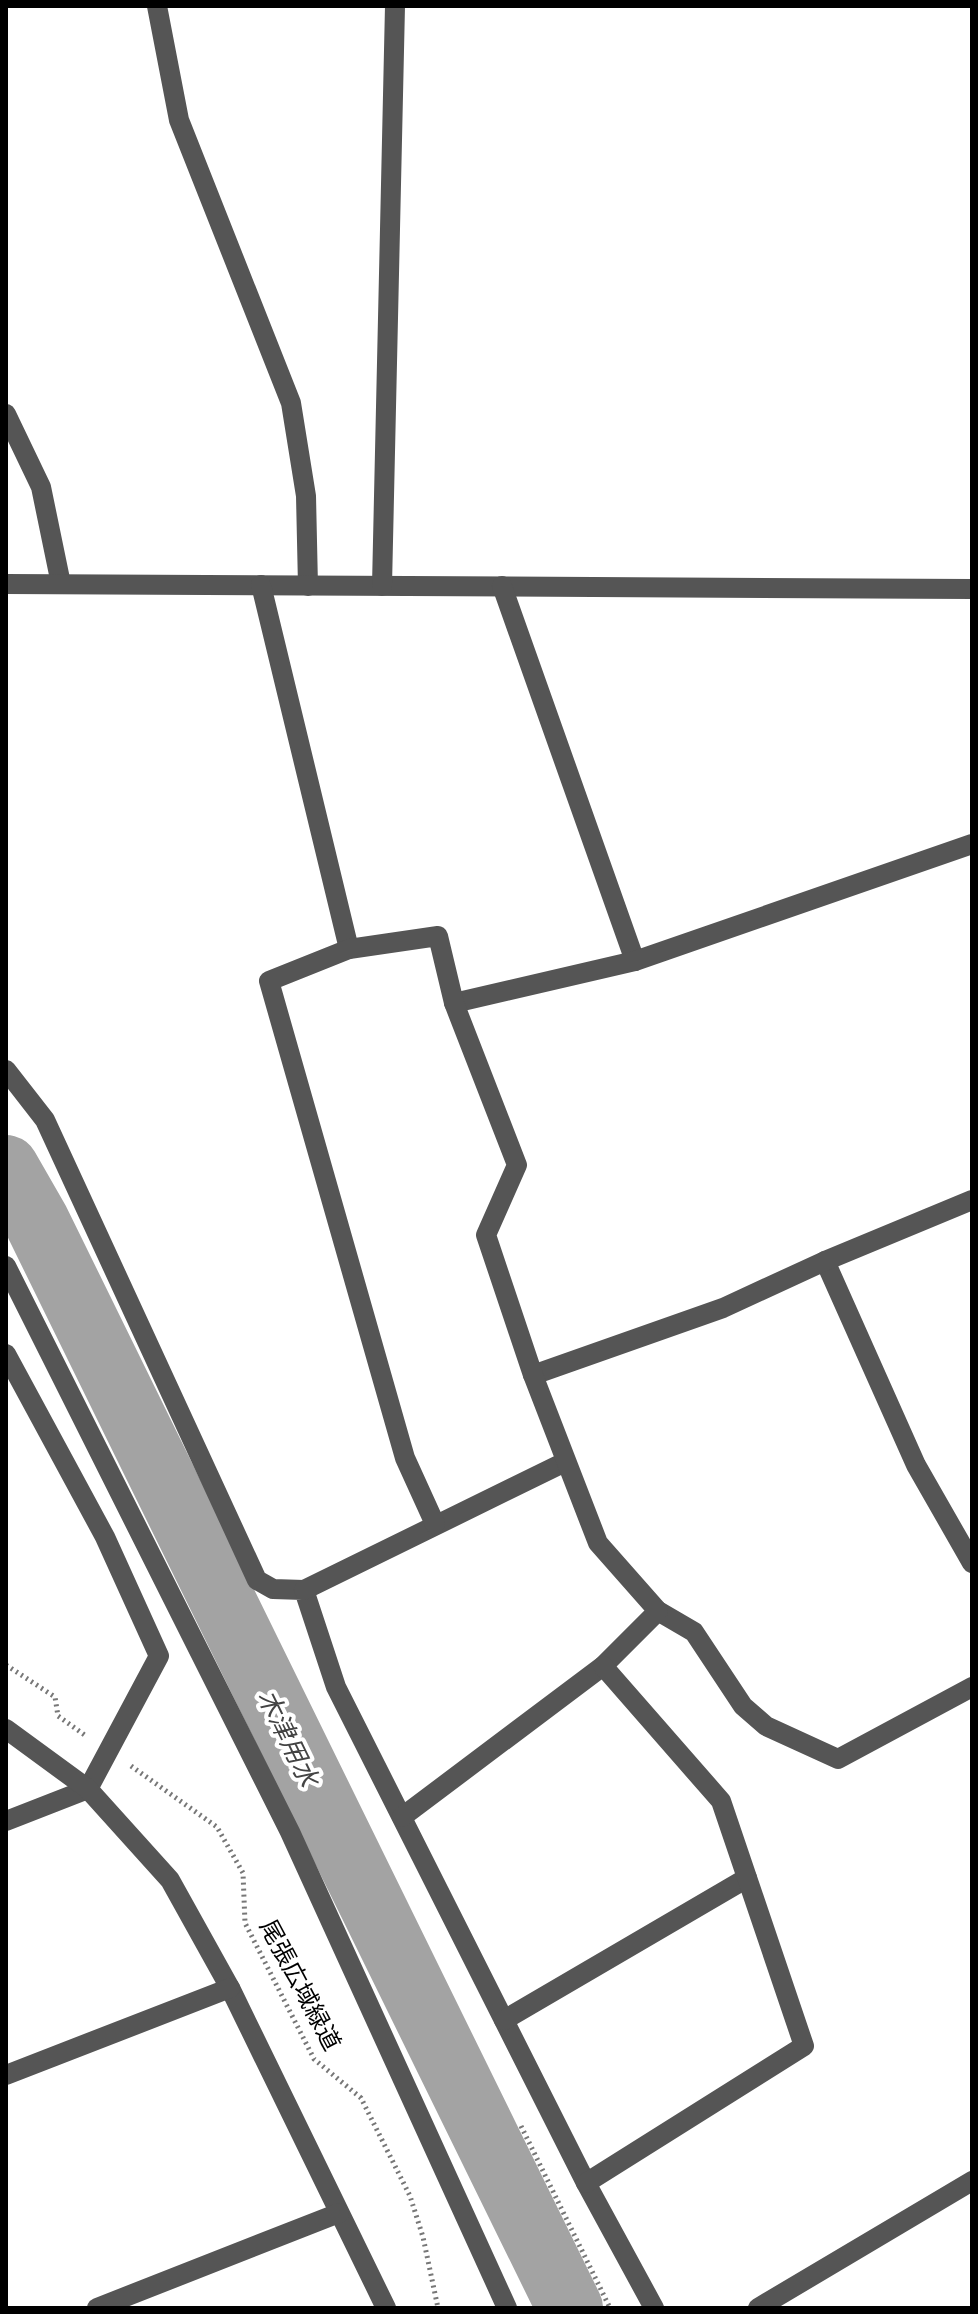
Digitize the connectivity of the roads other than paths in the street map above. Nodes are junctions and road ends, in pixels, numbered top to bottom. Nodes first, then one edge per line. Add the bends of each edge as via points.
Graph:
1 (157, 6) edge
2 (395, 6) edge
3 (6, 414) edge
4 (6, 584) edge
5 (61, 584) junction
6 (261, 585) junction
7 (308, 586) junction
8 (382, 586) junction
9 (502, 586) junction
10 (972, 589) edge
11 (972, 844) edge
12 (349, 949) junction
13 (635, 961) junction
14 (454, 1003) junction
15 (6, 1070) edge
16 (972, 1200) edge
17 (825, 1261) junction
18 (6, 1266) edge
19 (6, 1354) edge
20 (533, 1375) junction
21 (565, 1462) junction
22 (435, 1524) junction
23 (972, 1563) edge
24 (304, 1590) junction
25 (658, 1611) junction
26 (603, 1666) junction
27 (972, 1687) edge
28 (6, 1729) edge
29 (88, 1789) junction
30 (402, 1817) junction
31 (6, 1821) edge
32 (747, 1878) junction
33 (230, 1988) junction
34 (504, 2020) junction
35 (6, 2075) edge
36 (972, 2181) edge
37 (586, 2183) junction
38 (339, 2213) junction
39 (97, 2308) edge
40 (386, 2308) edge
41 (507, 2308) edge
42 (654, 2308) edge
43 (758, 2308) edge

1 - 7 street via 179,120 291,403 306,496
2 - 8 street
3 - 5 street via 41,487
4 - 5 street
5 - 6 street
6 - 7 street
6 - 12 street
7 - 8 street
8 - 9 street
9 - 10 street
9 - 13 street
11 - 13 street
12 - 14 street via 438,936
12 - 22 street via 269,981 405,1458
13 - 14 street
14 - 20 street via 517,1165 486,1235
15 - 24 street via 45,1120 257,1580 273,1589
16 - 17 street
17 - 20 street via 723,1308
17 - 23 street via 916,1465
18 - 41 street via 290,1832
19 - 29 street via 105,1537 159,1656
20 - 21 street
21 - 22 street
21 - 25 street via 598,1543
22 - 24 street
24 - 30 street via 336,1687
25 - 26 street
25 - 27 street via 694,1632 743,1706 766,1726 838,1759
26 - 30 street
26 - 32 street via 721,1801
28 - 29 street
29 - 31 street
29 - 33 street via 170,1880
30 - 34 street
32 - 34 street
32 - 37 street via 804,2046
33 - 35 street
33 - 38 street
34 - 37 street
36 - 43 street
37 - 42 street
38 - 39 street
38 - 40 street

